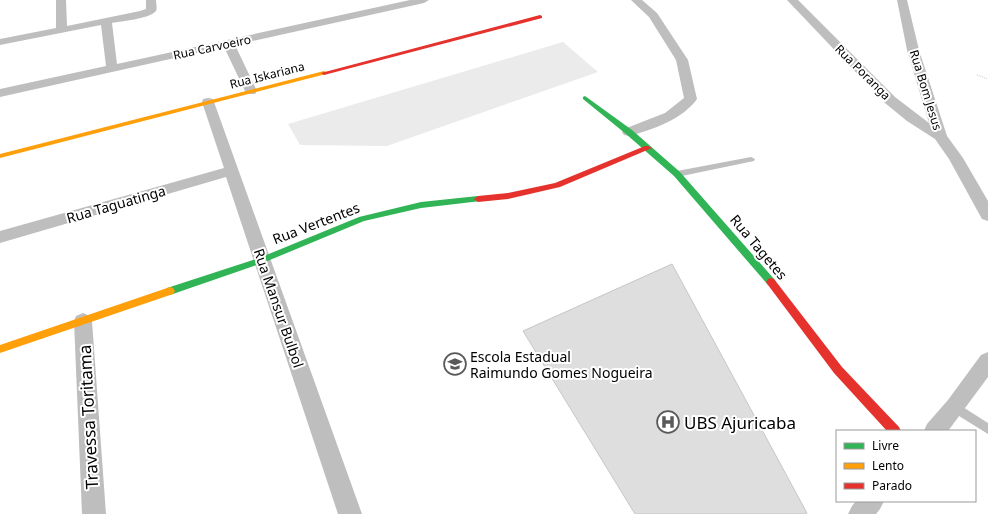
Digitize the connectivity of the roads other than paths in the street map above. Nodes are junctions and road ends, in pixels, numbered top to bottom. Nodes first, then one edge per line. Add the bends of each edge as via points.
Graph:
1 (61, 0) edge
2 (151, 0) edge
3 (424, 0) edge
4 (636, 0) edge
5 (792, 0) edge
6 (902, 0) edge
7 (540, 17) dead end
8 (106, 22) junction
9 (62, 30) junction
10 (0, 42) edge
11 (228, 43) junction
12 (112, 68) junction
13 (250, 91) junction
14 (0, 93) edge
15 (585, 98) dead end
16 (208, 102) junction
17 (629, 132) junction
18 (940, 136) junction
19 (648, 148) junction
20 (0, 156) edge
21 (751, 159) dead end
22 (231, 171) junction
23 (677, 174) junction
24 (988, 215) edge
25 (0, 237) edge
26 (262, 260) junction
27 (83, 321) junction
28 (0, 349) edge
29 (988, 361) edge
30 (955, 408) junction
31 (988, 429) edge
32 (894, 430) edge
33 (936, 430) edge
34 (871, 502) edge
35 (94, 514) edge
36 (350, 514) edge
37 (860, 514) edge

1 - 9 street
2 - 8 street via 151,10 143,14
3 - 11 street, Rua Carvoeiro
4 - 17 street via 653,15 682,60 691,99 670,117
5 - 18 street, Rua Poranga via 890,100
6 - 18 street, Rua Bom Jesus via 913,50
7 - 13 street, Rua Iskariana
8 - 9 street
8 - 12 street
9 - 10 street
11 - 12 street, Rua Carvoeiro
11 - 13 street
12 - 14 street, Rua Carvoeiro
13 - 16 street, Rua Iskariana
15 - 17 street, Rua Tagetes
16 - 20 street, Rua Iskariana
16 - 22 street, Rua Mansur Bulbol
17 - 19 street, Rua Tagetes
18 - 24 street, Rua Bom Jesus via 956,158
19 - 23 street, Rua Tagetes
19 - 26 street, Rua Vertentes via 557,184 508,196 421,206 362,219
21 - 23 lane
22 - 25 street, Rua Taguatinga
22 - 26 street, Rua Mansur Bulbol
23 - 32 street, Rua Tagetes via 764,273 838,370
26 - 27 street, Rua Vertentes
26 - 36 street, Rua Mansur Bulbol
27 - 28 street, Rua Vertentes
27 - 35 street, Travessa Toritama
29 - 30 street
30 - 31 lane
30 - 33 street
34 - 37 street

